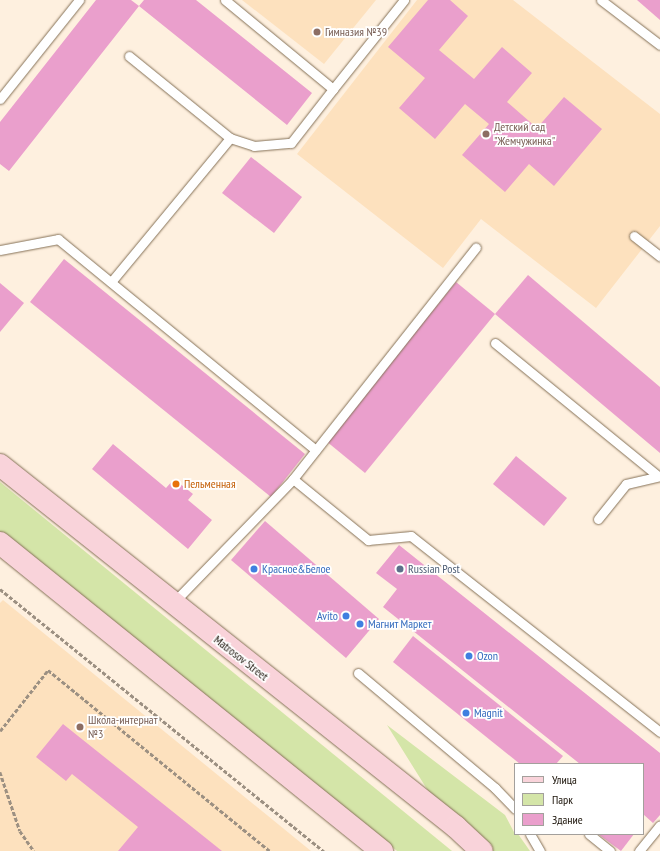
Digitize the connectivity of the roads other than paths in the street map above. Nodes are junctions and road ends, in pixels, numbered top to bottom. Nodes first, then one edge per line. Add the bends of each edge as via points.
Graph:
1 (79, 0) edge
2 (225, 0) edge
3 (404, 0) edge
4 (601, 0) edge
5 (660, 45) edge
6 (129, 56) dead end
7 (334, 89) junction
8 (0, 99) edge
9 (230, 138) junction
10 (634, 236) dead end
11 (476, 247) dead end
12 (0, 250) edge
13 (660, 256) edge
14 (111, 282) junction
15 (495, 343) dead end
16 (316, 450) junction
17 (0, 465) edge
18 (659, 476) edge
19 (292, 479) junction
20 (598, 519) dead end
21 (0, 543) edge
22 (172, 604) junction
23 (358, 673) dead end
24 (660, 732) edge
25 (514, 808) edge
26 (660, 825) edge
27 (531, 835) edge
28 (590, 835) edge
29 (382, 851) edge
30 (482, 851) edge
31 (540, 851) edge
32 (610, 851) edge
33 (639, 851) edge

1 - 8 lane
2 - 7 lane
3 - 7 lane
4 - 5 lane
6 - 9 lane
7 - 9 lane via 291,143 254,146
9 - 14 lane
10 - 13 lane
11 - 16 lane
12 - 14 lane via 58,239
14 - 16 lane
15 - 18 lane
16 - 19 lane
17 - 22 main road, Matrosov Street
18 - 20 lane via 626,484
19 - 22 lane
19 - 24 lane via 368,540 411,536
21 - 29 main road
22 - 30 main road, Matrosov Street via 456,827
23 - 25 lane via 495,788
26 - 33 lane
27 - 31 lane
28 - 32 lane

